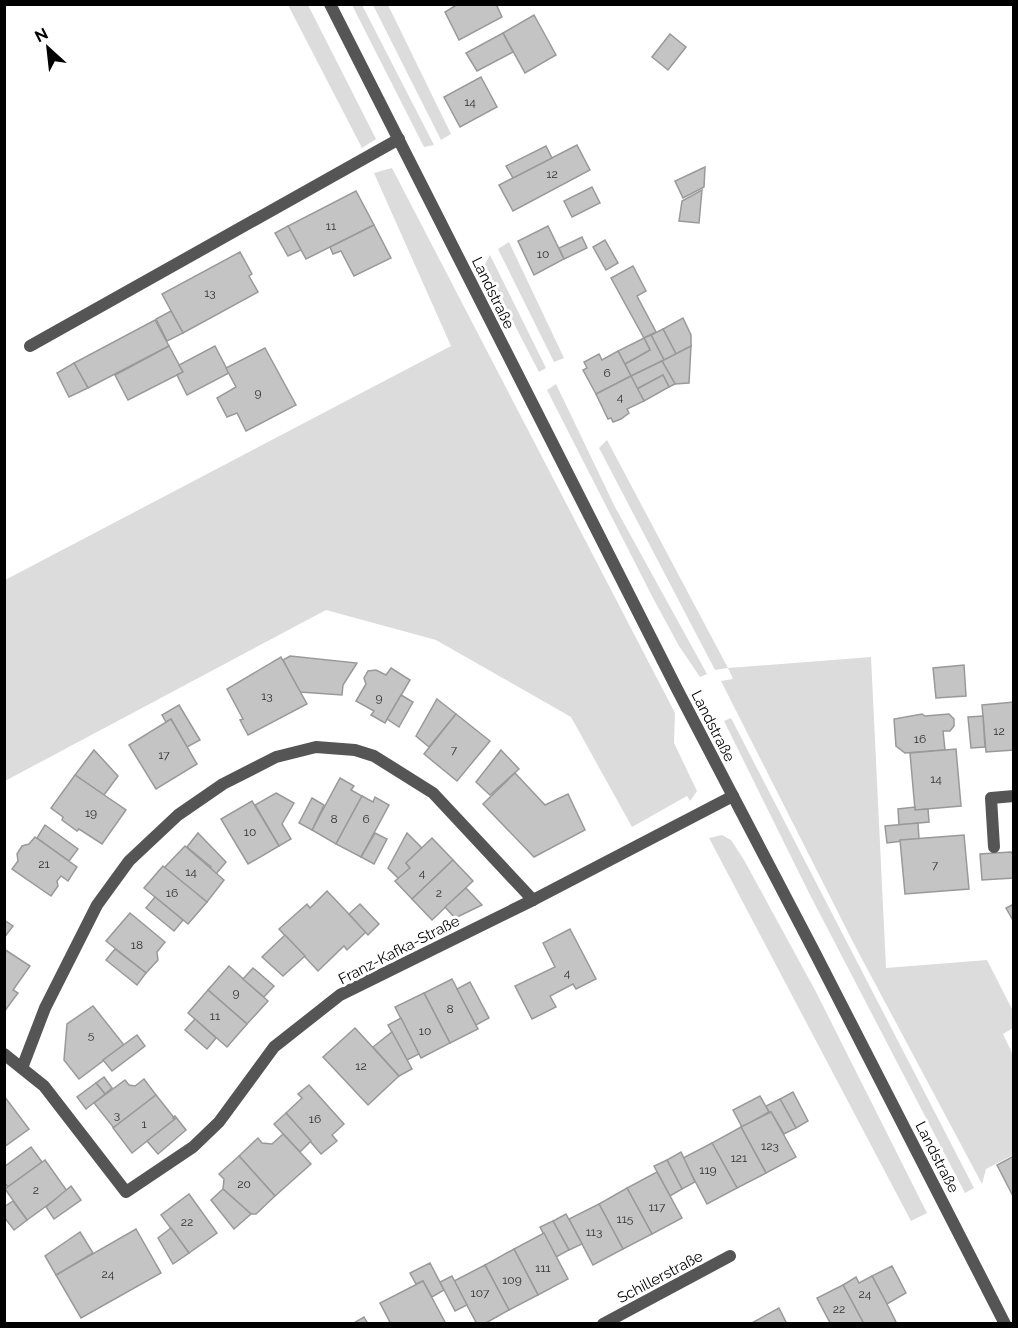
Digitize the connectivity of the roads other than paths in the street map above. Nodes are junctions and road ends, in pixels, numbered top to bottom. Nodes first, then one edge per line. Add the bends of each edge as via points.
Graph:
1 (330, 4) edge
2 (399, 139) junction
3 (30, 346) dead end
4 (733, 796) junction
5 (1014, 796) edge
6 (994, 847) dead end
7 (533, 900) junction
8 (4, 1054) edge
9 (22, 1068) junction
10 (730, 1256) dead end
11 (603, 1323) edge
12 (1005, 1323) edge

1 - 2 street, Landstraße
2 - 3 street
2 - 4 street, Landstraße
4 - 7 street, Franz-Kafka-Straße
4 - 12 street, Landstraße
5 - 6 street via 991,798
7 - 9 street, Franz-Kafka-Straße via 340,995 274,1047 219,1122 193,1147 126,1192 44,1086
7 - 9 street via 433,793 374,756 355,750 316,747 276,757 223,784 178,815 129,861 91,916 45,1008
8 - 9 street
10 - 11 street, Schillerstraße

